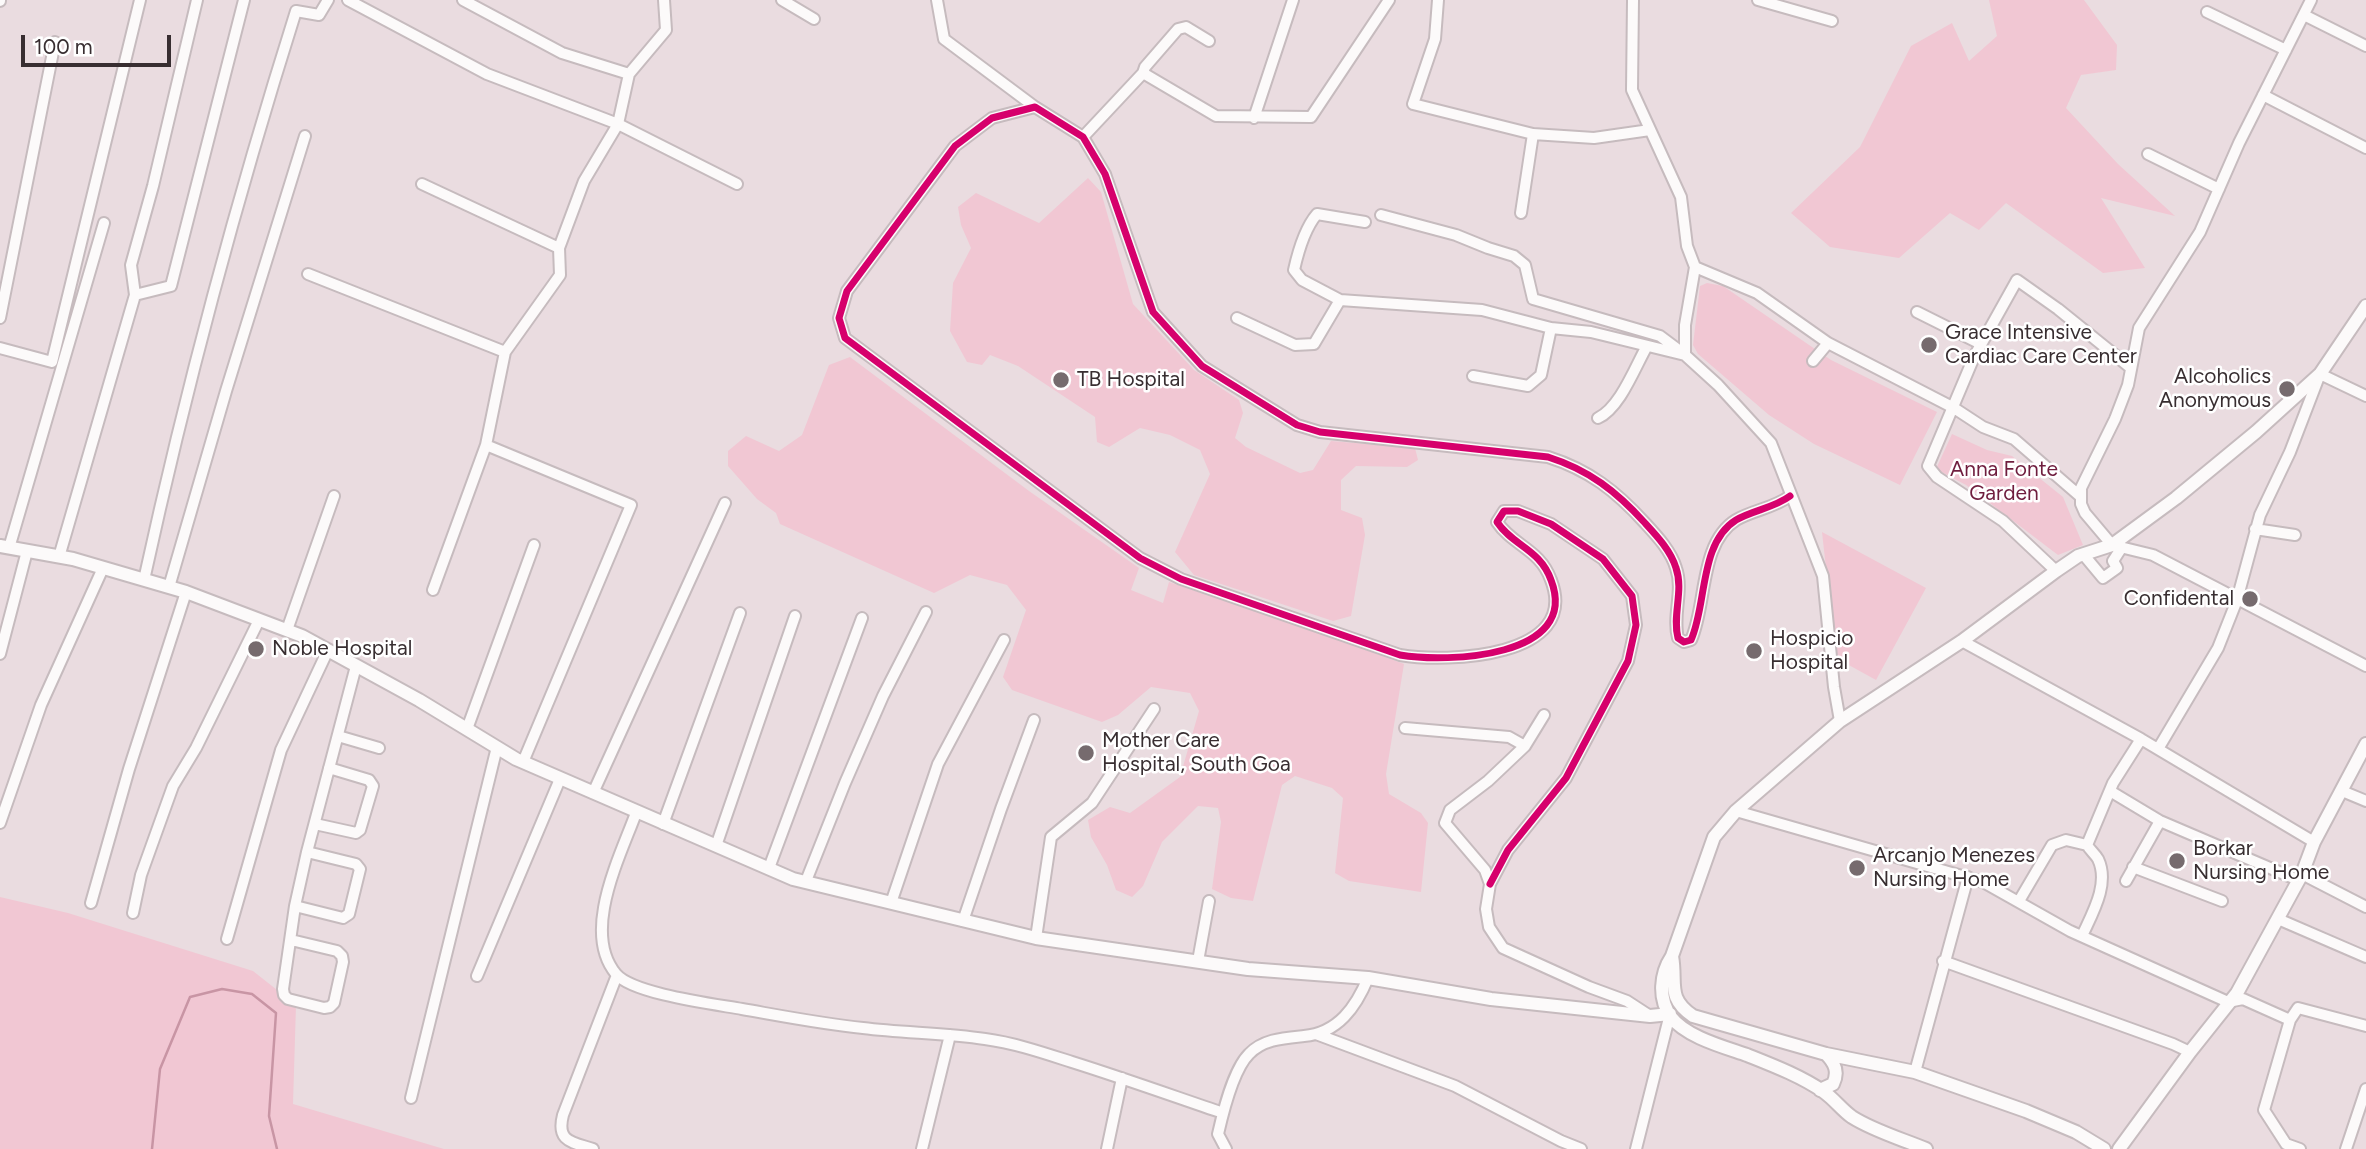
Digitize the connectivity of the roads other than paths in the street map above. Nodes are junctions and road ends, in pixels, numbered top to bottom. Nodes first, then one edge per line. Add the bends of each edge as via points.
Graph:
1 (140, 0) edge
2 (197, 0) edge
3 (244, 0) edge
4 (328, 0) edge
5 (348, 0) edge
6 (463, 0) edge
7 (664, 0) edge
8 (782, 0) edge
9 (937, 0) edge
10 (1293, 0) edge
11 (1389, 0) edge
12 (1438, 0) edge
13 (1633, 0) edge
14 (1758, 0) edge
15 (2311, 0) edge
16 (2207, 12) dead end
17 (2304, 15) junction
18 (814, 19) dead end
19 (1832, 21) dead end
20 (1209, 41) dead end
21 (55, 42) dead end
22 (2366, 46) edge
23 (2286, 50) junction
24 (1143, 73) junction
25 (629, 74) junction
26 (2263, 95) junction
27 (1035, 107) junction
28 (1254, 118) junction
29 (618, 124) junction
30 (1650, 130) junction
31 (1533, 134) junction
32 (305, 135) dead end
33 (1083, 137) junction
34 (2366, 148) edge
35 (2148, 154) dead end
36 (422, 184) dead end
37 (737, 184) dead end
38 (2219, 189) junction
39 (1521, 214) dead end
40 (1381, 215) dead end
41 (1365, 222) dead end
42 (104, 223) dead end
43 (559, 248) junction
44 (1695, 267) junction
45 (308, 274) dead end
46 (135, 295) junction
47 (1340, 300) junction
48 (2366, 306) edge
49 (1917, 312) dead end
50 (0, 318) edge
51 (1237, 318) dead end
52 (1551, 328) junction
53 (1828, 343) junction
54 (1981, 344) junction
55 (1647, 346) junction
56 (0, 348) edge
57 (505, 352) junction
58 (1685, 355) junction
59 (1813, 361) dead end
60 (2131, 368) junction
61 (2320, 374) junction
62 (1473, 376) dead end
63 (2366, 396) edge
64 (1954, 408) junction
65 (1598, 418) dead end
66 (486, 445) junction
67 (334, 496) dead end
68 (1790, 496) junction
69 (2081, 497) junction
70 (725, 503) dead end
71 (2255, 529) junction
72 (2295, 536) dead end
73 (534, 545) dead end
74 (2117, 546) junction
75 (4, 547) edge
76 (27, 551) junction
77 (2083, 554) junction
78 (59, 557) junction
79 (103, 568) junction
80 (2056, 570) junction
81 (144, 580) junction
82 (169, 587) junction
83 (433, 590) dead end
84 (186, 592) junction
85 (2236, 600) junction
86 (926, 612) dead end
87 (740, 613) dead end
88 (795, 615) dead end
89 (862, 618) dead end
90 (259, 620) junction
91 (287, 630) junction
92 (1004, 640) dead end
93 (1962, 641) junction
94 (328, 650) junction
95 (0, 654) edge
96 (356, 666) junction
97 (2366, 667) edge
98 (1154, 709) dead end
99 (1544, 715) dead end
100 (1034, 720) dead end
101 (1840, 721) junction
102 (1405, 728) dead end
103 (467, 729) junction
104 (338, 736) junction
105 (2141, 739) junction
106 (2366, 744) edge
107 (1525, 746) junction
108 (497, 747) junction
109 (379, 748) dead end
110 (2158, 748) junction
111 (523, 762) junction
112 (329, 768) junction
113 (560, 779) junction
114 (2342, 790) junction
115 (2110, 791) junction
116 (593, 793) junction
117 (2366, 801) edge
118 (1736, 811) junction
119 (636, 813) junction
120 (2160, 821) junction
121 (0, 823) edge
122 (315, 824) junction
123 (663, 824) junction
124 (2314, 842) junction
125 (2087, 845) junction
126 (716, 846) junction
127 (307, 852) junction
128 (2133, 867) junction
129 (769, 868) junction
130 (1968, 877) junction
131 (2300, 877) junction
132 (806, 881) junction
133 (2126, 881) dead end
134 (1490, 884) junction
135 (1209, 901) dead end
136 (2019, 901) junction
137 (2222, 901) dead end
138 (91, 903) dead end
139 (891, 903) junction
140 (295, 906) junction
141 (2366, 907) edge
142 (133, 913) dead end
143 (2278, 919) junction
144 (963, 921) junction
145 (2082, 936) junction
146 (1036, 938) junction
147 (227, 939) dead end
148 (291, 940) junction
149 (1672, 956) junction
150 (2366, 957) edge
151 (1198, 961) junction
152 (1944, 961) junction
153 (617, 975) junction
154 (477, 976) dead end
155 (1368, 978) junction
156 (2228, 1002) junction
157 (1670, 1014) junction
158 (1650, 1016) junction
159 (2290, 1020) junction
160 (2366, 1026) edge
161 (1317, 1034) junction
162 (950, 1035) junction
163 (2190, 1052) junction
164 (1826, 1054) junction
165 (1915, 1072) junction
166 (1122, 1078) junction
167 (2366, 1089) edge
168 (1820, 1090) junction
169 (411, 1098) dead end
170 (1223, 1113) junction
171 (1561, 1141) junction
172 (593, 1149) edge
173 (922, 1149) edge
174 (1107, 1149) edge
175 (1226, 1149) edge
176 (1549, 1149) edge
177 (1581, 1149) edge
178 (1636, 1149) edge
179 (1926, 1149) edge
180 (2104, 1149) edge
181 (2119, 1149) edge
182 (2300, 1149) edge
183 (2346, 1149) edge

1 - 56 street via 52,362
2 - 46 street via 131,265
3 - 46 street via 171,286
4 - 81 street via 319,15 296,11 217,282
5 - 29 street via 486,74
6 - 25 street via 562,53
7 - 25 street via 666,30
8 - 18 street
9 - 27 street via 944,39
10 - 28 street
11 - 28 street via 1311,117
12 - 31 street via 1435,40 1413,104
13 - 30 street via 1632,90
14 - 19 street
15 - 17 street
16 - 23 street
17 - 22 street
17 - 23 street
20 - 24 street via 1186,27 1178,29
21 - 50 street
23 - 26 street
24 - 28 street via 1216,116
24 - 33 street
25 - 29 street
26 - 34 street
26 - 38 street
27 - 33 street
27 - 134 street via 992,118 955,146 847,291 839,318 845,338 1140,558 1181,579 1400,655 1424,659 1495,652 1526,642 1546,629 1556,594 1550,577 1543,563 1497,522 1504,511 1551,524 1604,559 1632,596 1636,625 1628,661 1566,778 1508,850
29 - 37 street
29 - 43 street via 584,181
30 - 31 street via 1594,138
30 - 44 street via 1681,197 1687,246
31 - 39 street
32 - 82 street
33 - 68 street via 1105,174 1153,312 1202,366 1297,425 1320,432 1569,463 1620,496 1666,548 1676,568 1679,590 1675,628 1684,642 1695,633 1714,547 1723,532 1735,520
35 - 38 street
36 - 43 street
38 - 60 street via 2200,232 2139,328
40 - 58 street via 1514,256 1525,265 1533,299 1660,336
41 - 47 street via 1317,214 1296,263 1294,270 1302,280
42 - 75 street
43 - 57 street via 560,275
44 - 53 street via 1758,293
44 - 58 street
45 - 57 street
46 - 78 street
47 - 51 street via 1314,344 1295,345
47 - 52 street via 1482,310
48 - 61 main road
49 - 54 street
52 - 55 street
52 - 62 street via 1541,375 1528,387
53 - 59 street
53 - 64 street
54 - 60 street via 2017,281
54 - 64 street
55 - 58 street
55 - 65 street via 1617,401
57 - 66 street
58 - 68 street via 1771,443
60 - 69 street via 2115,419 2081,488
61 - 63 street
61 - 71 street
61 - 74 main road
64 - 69 street via 1983,427 2014,439
64 - 80 street via 1928,466 1937,477 2003,521
66 - 83 street
66 - 111 street via 631,505
67 - 91 street
68 - 101 street via 1823,576
69 - 74 street via 2085,513
70 - 116 street
71 - 72 street
71 - 85 street
73 - 103 street
74 - 77 main road
74 - 77 street via 2113,561 2118,568 2103,578
74 - 85 street via 2153,555
75 - 76 main road
76 - 78 main road
76 - 95 street
77 - 80 main road
78 - 79 main road
79 - 81 main road
79 - 121 street via 41,705
80 - 93 main road
81 - 82 main road
82 - 84 main road
84 - 90 main road
84 - 138 street
85 - 97 street
85 - 110 street via 2218,648
86 - 132 street via 883,696
87 - 123 street
88 - 126 street
89 - 129 street
90 - 91 main road
90 - 142 street via 173,786 141,875
91 - 94 main road
92 - 139 street via 938,764
93 - 101 main road
93 - 105 street
94 - 96 main road
94 - 147 street via 281,750
96 - 103 main road
96 - 104 street
98 - 146 street via 1092,803 1051,838
99 - 107 street
100 - 144 street
101 - 118 main road
102 - 107 street via 1509,737
103 - 108 main road
104 - 109 street
104 - 112 street
105 - 110 street
105 - 115 street
106 - 114 main road
107 - 134 street via 1450,810 1445,823 1485,870
108 - 111 main road
108 - 169 street
110 - 124 street
111 - 113 main road
112 - 122 street
112 - 122 street via 369,780 373,786 356,833
113 - 116 main road
113 - 154 street
114 - 117 street
114 - 124 main road
115 - 120 street
115 - 125 street
116 - 119 main road
118 - 130 street
118 - 149 main road via 1714,838
119 - 123 main road
119 - 153 street via 603,913 601,943
120 - 128 street
120 - 131 street
122 - 127 street
123 - 126 main road
124 - 131 main road
125 - 136 street via 2066,840 2052,845
125 - 145 street via 2098,859 2101,878
126 - 129 main road
127 - 140 street
127 - 140 street via 356,864 360,869 349,914 343,918
128 - 133 street
128 - 137 street
129 - 132 main road
130 - 136 street
130 - 152 street
131 - 141 street
131 - 143 main road
132 - 139 main road
134 - 158 street via 1489,927 1503,948 1627,1000
135 - 151 street
136 - 145 street
139 - 144 main road
140 - 148 street
143 - 150 street
143 - 156 main road via 2252,969
144 - 146 main road
145 - 156 street
146 - 151 main road
148 - 148 street via 342,956 330,1007 284,995
149 - 157 main road via 1662,987
149 - 164 main road via 1673,992 1683,1010 1762,1038
151 - 155 main road
152 - 163 street
152 - 165 street
153 - 162 street via 647,990 736,1008 863,1028
153 - 172 street via 561,1121 562,1135 570,1142
155 - 158 main road via 1491,999
155 - 161 street via 1348,1014
156 - 159 street via 2243,999
156 - 163 main road
157 - 158 main road
157 - 168 main road via 1686,1030
157 - 178 street
159 - 160 street via 2298,1008
159 - 182 street via 2264,1111 2286,1144
161 - 170 street via 1276,1040 1249,1053
161 - 171 street via 1455,1086
162 - 166 street via 1016,1045
162 - 173 street
163 - 181 main road
164 - 165 main road
164 - 168 main road via 1836,1067 1835,1079
165 - 180 main road via 2026,1111
166 - 170 street
166 - 174 street
167 - 183 street
168 - 179 main road via 1852,1117
170 - 175 street via 1218,1135
171 - 176 street
171 - 177 street

